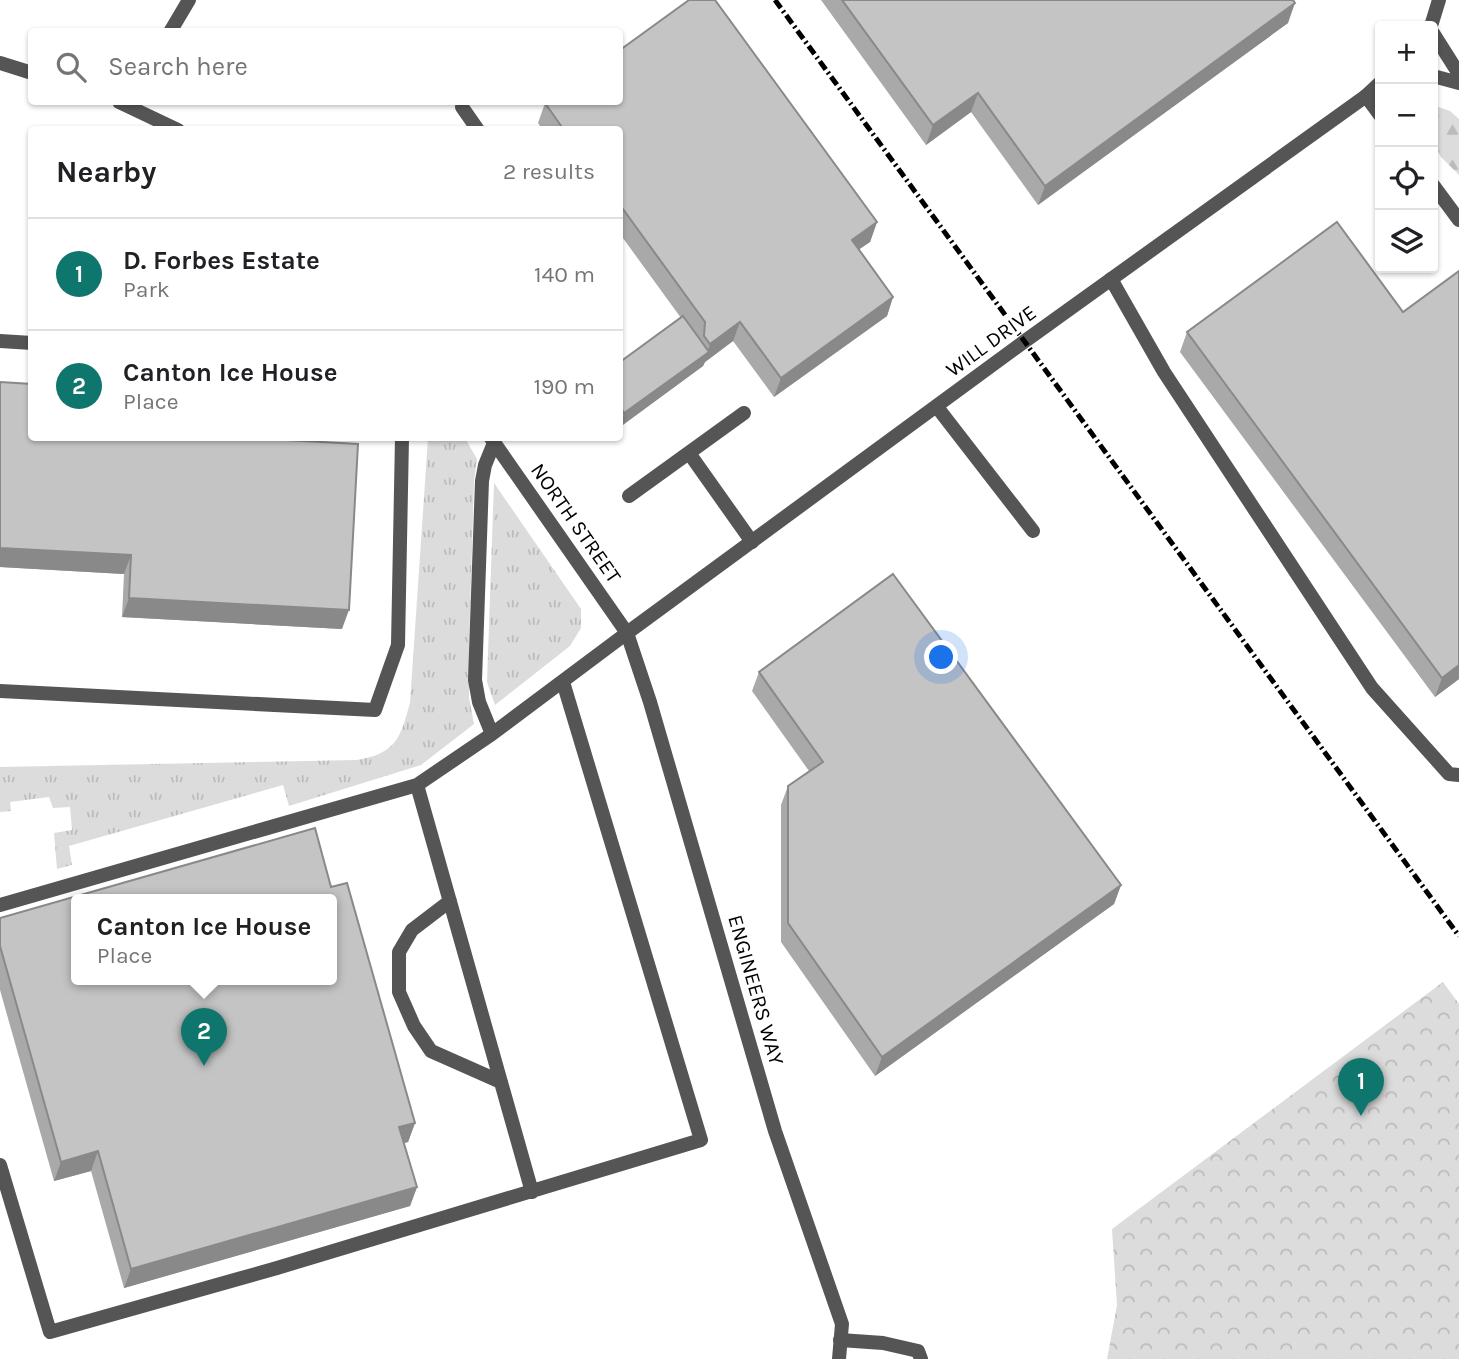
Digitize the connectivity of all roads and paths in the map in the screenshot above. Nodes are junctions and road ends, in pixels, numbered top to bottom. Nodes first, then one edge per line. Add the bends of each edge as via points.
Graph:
1 (189, 0) edge
2 (1438, 0) edge
3 (1432, 21) edge
4 (172, 28) edge
5 (1438, 41) edge
6 (0, 63) edge
7 (28, 72) edge
8 (1459, 74) edge
9 (1438, 77) edge
10 (1459, 83) edge
11 (1379, 84) edge
12 (1366, 96) junction
13 (129, 105) edge
14 (462, 107) dead end
15 (1375, 108) edge
16 (166, 126) edge
17 (475, 126) edge
18 (1438, 192) edge
19 (1459, 220) edge
20 (1111, 279) junction
21 (0, 341) edge
22 (28, 343) edge
23 (937, 407) junction
24 (744, 413) dead end
25 (402, 441) edge
26 (493, 441) edge
27 (494, 441) edge
28 (689, 453) junction
29 (629, 496) dead end
30 (1033, 531) dead end
31 (752, 542) junction
32 (627, 633) junction
33 (563, 682) junction
34 (0, 691) edge
35 (492, 734) junction
36 (1459, 775) edge
37 (417, 785) junction
38 (450, 901) junction
39 (0, 905) edge
40 (501, 1082) junction
41 (0, 1166) edge
42 (533, 1192) junction
43 (840, 1340) junction
44 (839, 1359) edge
45 (921, 1359) edge

1 - 4 street
2 - 3 street
5 - 8 street
6 - 7 street
9 - 10 street
11 - 12 street, WILL DRIVE
12 - 15 street
12 - 20 street, WILL DRIVE
13 - 16 street
14 - 17 street
18 - 19 street
20 - 23 street, WILL DRIVE
20 - 36 street via 1164,372 1372,688 1449,774
21 - 22 street
23 - 30 street
23 - 31 street, WILL DRIVE
24 - 28 street
25 - 34 street via 398,645 374,710
26 - 35 street via 482,481 475,680
27 - 32 street, NORTH STREET
28 - 29 street
28 - 31 street
31 - 32 street, WILL DRIVE
32 - 33 street, WILL DRIVE
32 - 43 street, ENGINEERS WAY via 775,1131 842,1324
33 - 35 street, WILL DRIVE
33 - 42 street via 701,1140
35 - 37 street, WILL DRIVE
37 - 38 street
37 - 39 street, WILL DRIVE
38 - 40 street
38 - 40 street via 412,930 399,952 399,992 431,1051
40 - 42 street
41 - 42 street via 50,1332
43 - 44 street, ENGINEERS WAY
43 - 45 street via 884,1343 918,1351

